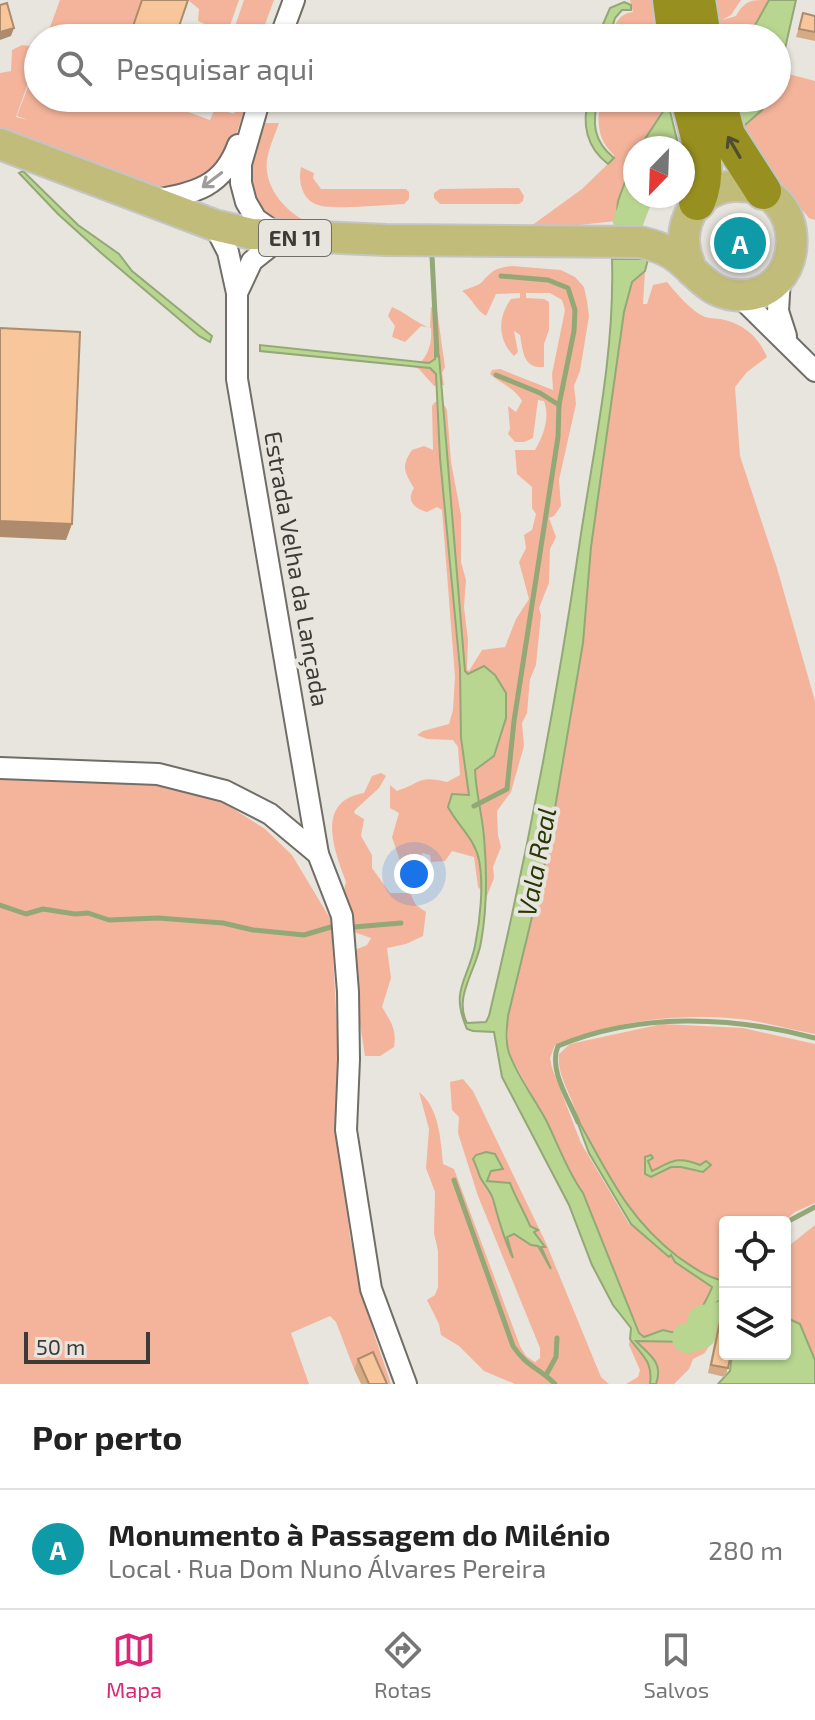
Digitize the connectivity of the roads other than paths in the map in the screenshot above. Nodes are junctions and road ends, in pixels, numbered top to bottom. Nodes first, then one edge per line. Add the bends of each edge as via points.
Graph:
1 (294, 0) edge
2 (671, 0) edge
3 (697, 0) edge
4 (285, 24) edge
5 (674, 24) edge
6 (701, 24) edge
7 (255, 112) edge
8 (692, 112) edge
9 (721, 112) edge
10 (249, 129) junction
11 (0, 144) edge
12 (151, 201) junction
13 (775, 202) junction
14 (692, 210) junction
15 (214, 225) junction
16 (815, 228) edge
17 (282, 237) junction
18 (640, 242) junction
19 (815, 256) edge
20 (692, 271) junction
21 (784, 273) junction
22 (237, 293) junction
23 (738, 295) junction
24 (791, 347) junction
25 (815, 371) edge
26 (0, 768) edge
27 (318, 854) junction
28 (406, 1384) edge

1 - 4 street
2 - 5 highway
3 - 6 highway
7 - 10 street
8 - 14 highway via 704,167
13 -> 9 highway via 727,135
10 -> 12 street via 216,179 194,192
10 - 17 street via 242,190 256,219
11 - 12 main road, EN 11
12 - 15 main road, EN 11
13 - 14 main road, EN 11 via 746,186 728,186
13 - 16 main road, EN 11
13 - 21 main road via 793,234
14 - 18 main road, EN 11 via 666,231
14 - 20 main road via 683,236
15 - 17 main road, EN 11
15 - 22 street, Estrada Velha da Lançada via 228,252
17 - 18 main road, EN 11
17 - 22 street, Estrada Velha da Lançada via 252,261
18 - 20 main road, EN 11 via 671,253
19 - 21 main road
20 - 23 main road, EN 11 via 704,284
21 - 23 main road via 755,293
21 - 24 street via 778,311
22 - 27 street, Estrada Velha da Lançada via 237,379
23 - 24 street
24 - 25 street
26 - 27 street via 158,774 225,791 270,814
27 - 28 street, Estrada Velha da Lançada via 342,916 349,1032 346,1130 371,1289

